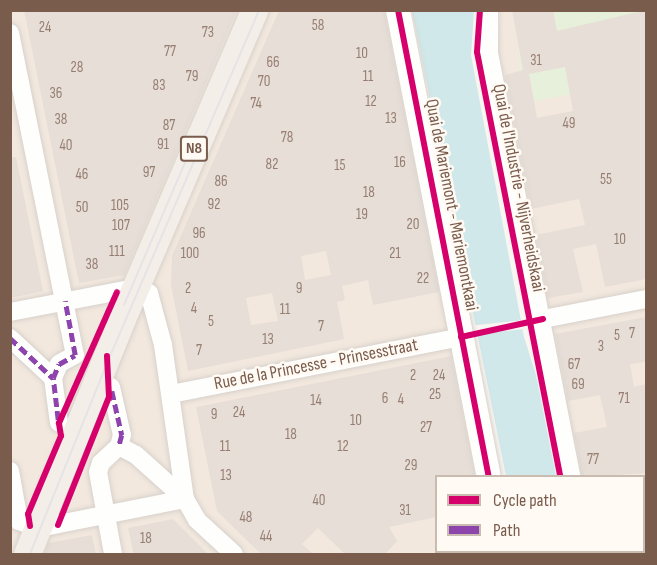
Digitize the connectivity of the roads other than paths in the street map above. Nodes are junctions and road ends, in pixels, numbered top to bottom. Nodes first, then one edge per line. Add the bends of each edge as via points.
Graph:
1 (254, 10) edge
2 (266, 10) edge
3 (398, 10) edge
4 (489, 10) edge
5 (10, 33) edge
6 (139, 289) junction
7 (646, 300) edge
8 (65, 301) junction
9 (10, 312) edge
10 (543, 320) junction
11 (10, 338) edge
12 (461, 338) junction
13 (53, 378) junction
14 (111, 387) dead end
15 (171, 394) junction
16 (59, 423) dead end
17 (119, 446) junction
18 (10, 471) edge
19 (489, 475) edge
20 (571, 475) edge
21 (185, 500) junction
22 (105, 515) junction
23 (38, 528) junction
24 (27, 555) edge
25 (113, 555) edge
26 (234, 555) edge

1 - 6 main road, N8
2 - 6 main road, N8
3 - 12 street, Quai de Mariemont - Mariemontkaai
4 - 10 street, Quai de l'Industrie - Nijverheidskaai via 489,53
5 - 8 street
6 - 8 street
6 - 15 street via 155,305
6 - 23 main road, N8 via 107,356
7 - 10 street
8 - 9 street
8 - 13 street via 75,356 59,364
10 - 20 street, Quai de l'Industrie - Nijverheidskaai
11 - 13 street
12 - 15 street, Rue de la Princesse - Prinsesstraat
12 - 19 street, Quai de Mariemont - Mariemontkaai
13 - 16 street
14 - 17 street via 122,435
15 - 21 street
17 - 21 street via 136,455
17 - 22 street via 107,455 98,472
18 - 23 street via 19,521
21 - 22 street
21 - 26 street via 197,520
22 - 23 street
22 - 25 street
23 - 24 main road, N8

